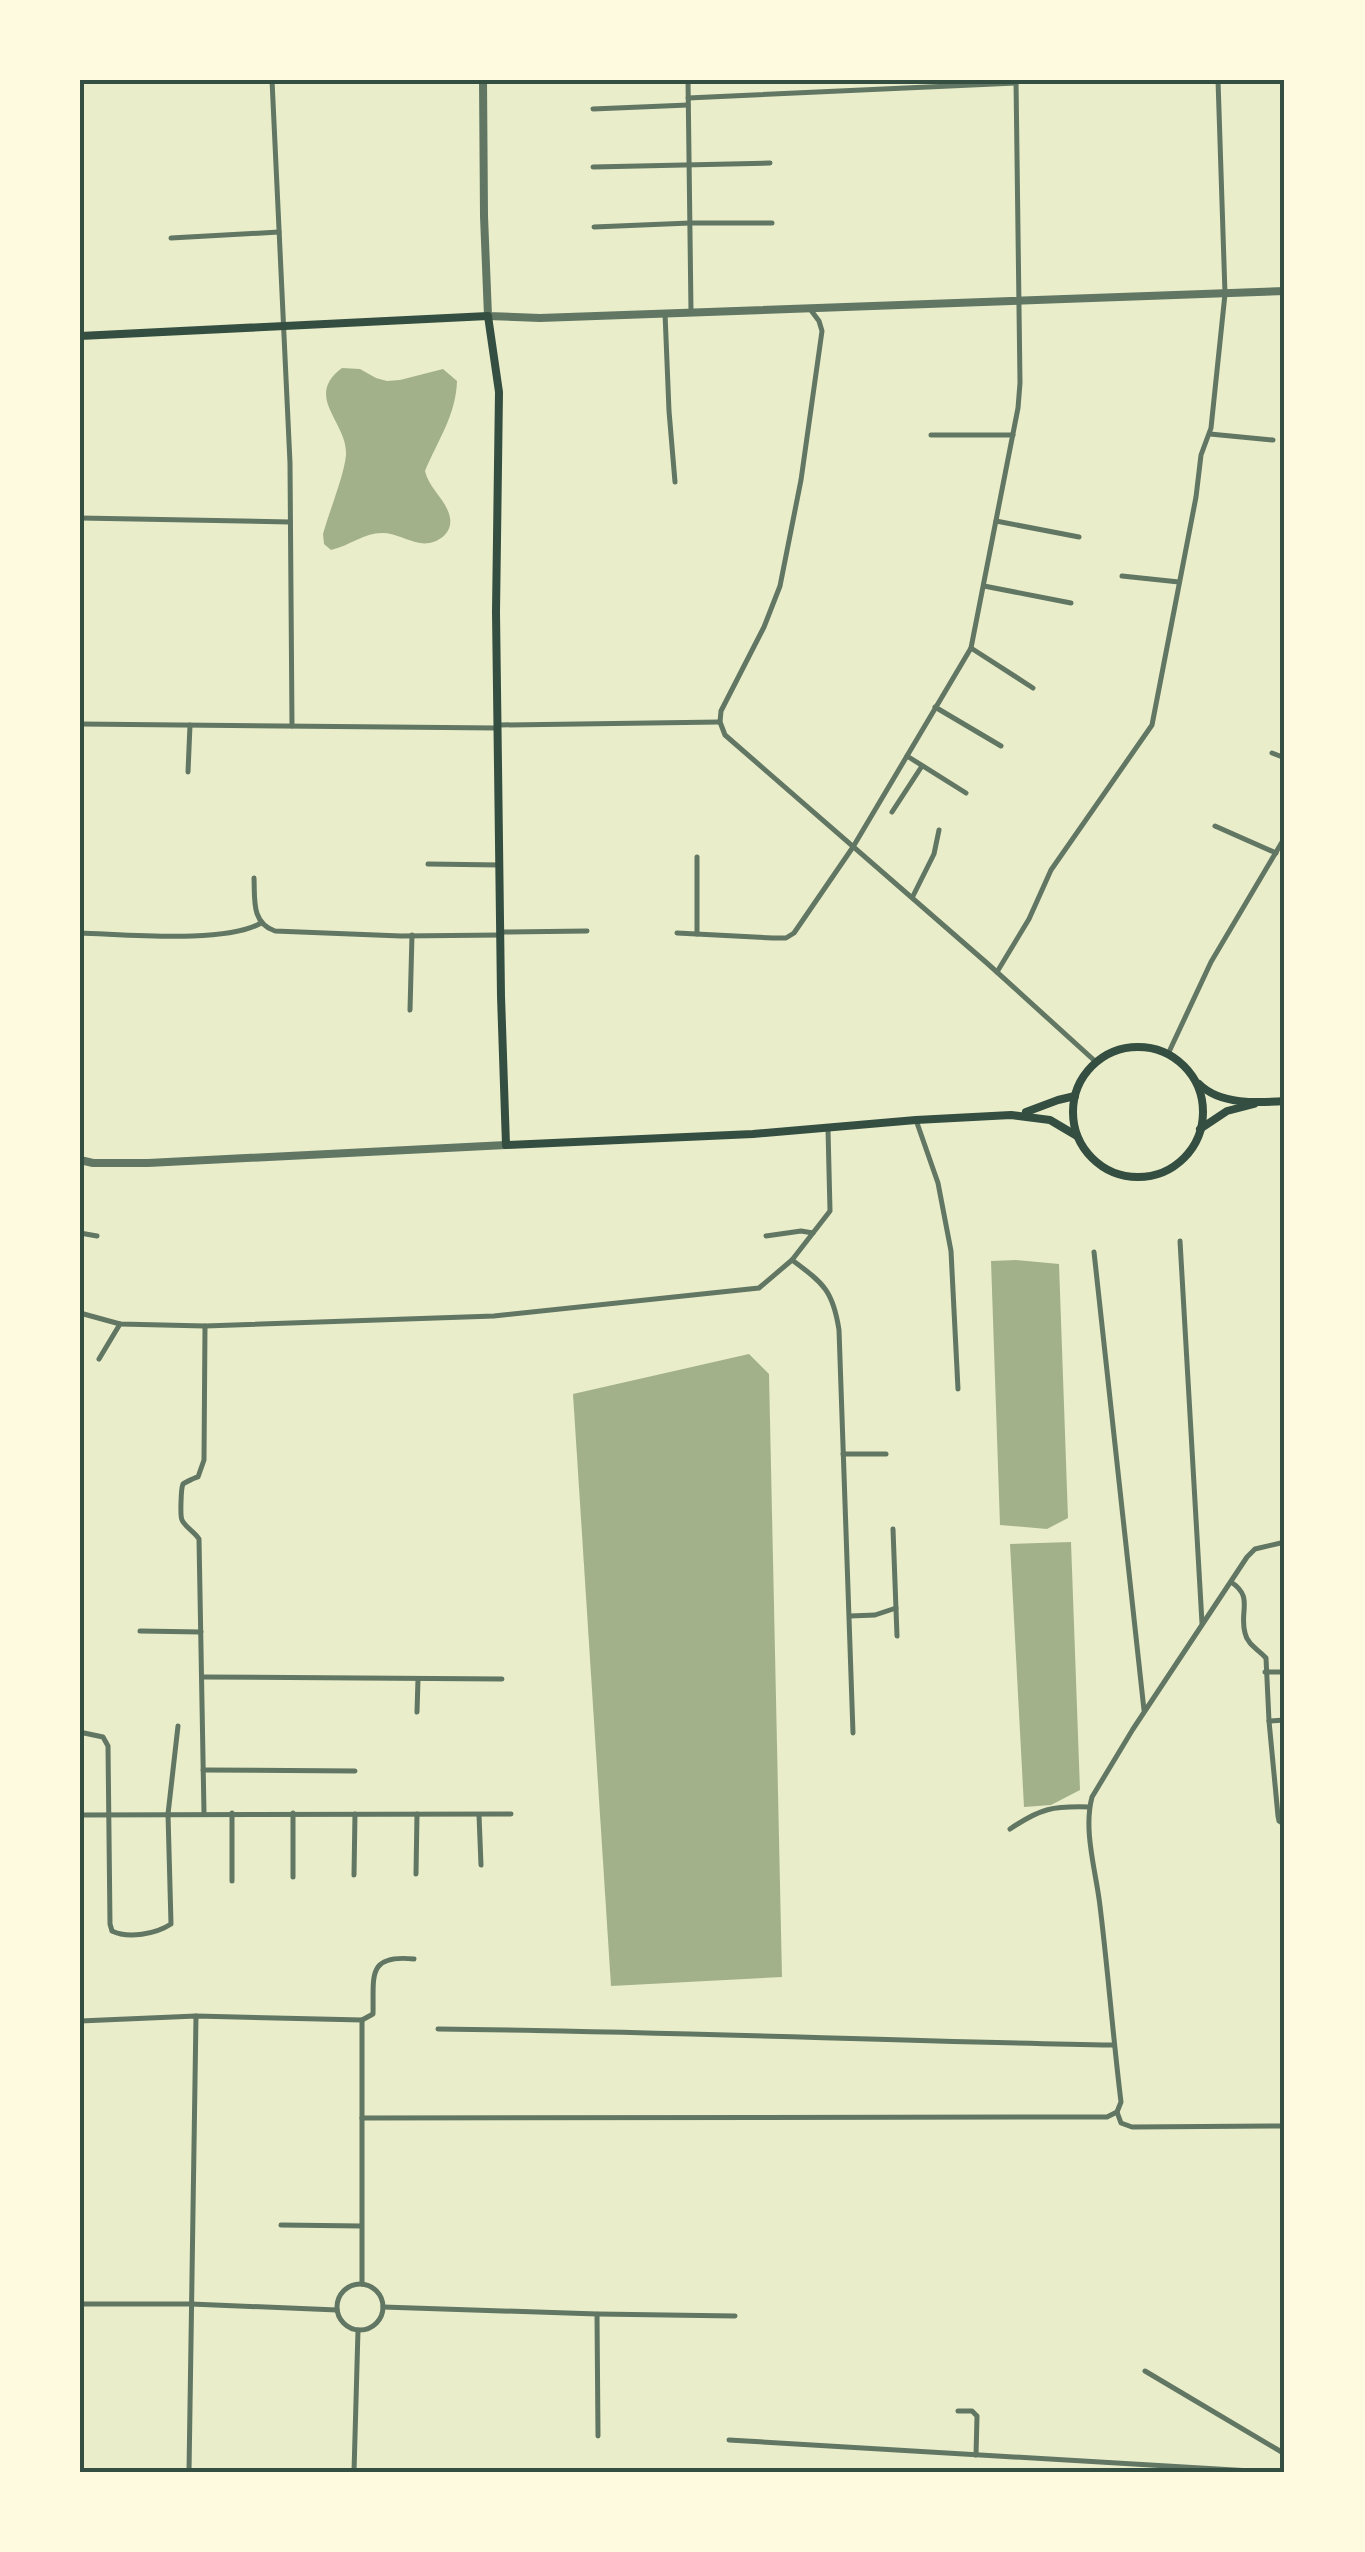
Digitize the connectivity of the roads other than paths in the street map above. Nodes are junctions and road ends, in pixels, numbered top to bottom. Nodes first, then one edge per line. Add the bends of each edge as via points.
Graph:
1 (272, 80) edge
2 (483, 80) edge
3 (688, 80) edge
4 (1218, 80) edge
5 (1016, 81) edge
6 (688, 101) junction
7 (593, 109) dead end
8 (770, 163) dead end
9 (689, 164) junction
10 (593, 167) dead end
11 (690, 223) junction
12 (772, 223) dead end
13 (594, 227) dead end
14 (279, 232) junction
15 (171, 238) dead end
16 (1285, 291) edge
17 (1225, 294) junction
18 (1020, 300) junction
19 (809, 308) junction
20 (690, 311) junction
21 (665, 313) junction
22 (488, 316) junction
23 (284, 327) junction
24 (80, 336) edge
25 (1013, 434) junction
26 (1210, 434) junction
27 (931, 436) dead end
28 (1273, 440) dead end
29 (675, 482) dead end
30 (80, 518) edge
31 (996, 520) junction
32 (290, 522) junction
33 (1079, 537) dead end
34 (1122, 576) dead end
35 (1180, 582) junction
36 (984, 586) junction
37 (1071, 603) dead end
38 (971, 648) junction
39 (1033, 688) dead end
40 (935, 707) junction
41 (720, 722) junction
42 (80, 724) edge
43 (190, 726) junction
44 (292, 726) junction
45 (499, 726) junction
46 (1001, 746) dead end
47 (1272, 753) dead end
48 (907, 756) junction
49 (1285, 758) edge
50 (922, 766) junction
51 (188, 772) dead end
52 (966, 793) dead end
53 (892, 812) dead end
54 (1214, 826) dead end
55 (939, 830) dead end
56 (1285, 837) edge
57 (853, 846) junction
58 (1276, 852) junction
59 (697, 857) dead end
60 (428, 864) dead end
61 (500, 865) junction
62 (254, 878) dead end
63 (912, 898) junction
64 (260, 923) junction
65 (587, 931) dead end
66 (80, 933) edge
67 (678, 933) dead end
68 (501, 934) junction
69 (696, 934) junction
70 (412, 935) junction
71 (997, 972) junction
72 (410, 1010) dead end
73 (1168, 1054) junction
74 (1096, 1062) junction
75 (1193, 1078) junction
76 (1074, 1096) junction
77 (1285, 1102) edge
78 (1259, 1103) junction
79 (1012, 1115) junction
80 (916, 1120) junction
81 (828, 1129) junction
82 (1200, 1129) junction
83 (1078, 1136) junction
84 (506, 1145) junction
85 (80, 1160) edge
86 (80, 1232) edge
87 (813, 1233) junction
88 (97, 1236) dead end
89 (766, 1236) dead end
90 (1180, 1240) dead end
91 (1094, 1252) dead end
92 (792, 1260) junction
93 (80, 1314) edge
94 (120, 1324) junction
95 (205, 1326) junction
96 (99, 1359) dead end
97 (958, 1388) dead end
98 (843, 1454) junction
99 (886, 1454) dead end
100 (893, 1529) dead end
101 (1285, 1542) edge
102 (1230, 1582) junction
103 (896, 1608) junction
104 (849, 1616) junction
105 (1202, 1626) junction
106 (140, 1632) dead end
107 (201, 1632) junction
108 (897, 1636) dead end
109 (1265, 1672) junction
110 (1285, 1672) edge
111 (202, 1677) junction
112 (418, 1678) junction
113 (502, 1679) dead end
114 (417, 1712) dead end
115 (1144, 1713) junction
116 (1285, 1720) edge
117 (1268, 1722) junction
118 (178, 1726) dead end
119 (853, 1733) dead end
120 (84, 1734) dead end
121 (203, 1770) junction
122 (354, 1772) dead end
123 (1089, 1808) junction
124 (232, 1813) junction
125 (293, 1813) junction
126 (110, 1814) junction
127 (168, 1814) junction
128 (204, 1814) junction
129 (355, 1814) junction
130 (417, 1814) junction
131 (479, 1814) junction
132 (511, 1814) dead end
133 (80, 1816) edge
134 (1285, 1825) edge
135 (1010, 1829) dead end
136 (480, 1864) dead end
137 (416, 1874) dead end
138 (354, 1875) dead end
139 (293, 1877) dead end
140 (232, 1881) dead end
141 (414, 1959) dead end
142 (196, 2016) junction
143 (362, 2020) junction
144 (80, 2021) edge
145 (438, 2029) dead end
146 (1114, 2044) junction
147 (1117, 2112) junction
148 (362, 2118) junction
149 (1285, 2126) edge
150 (281, 2225) dead end
151 (361, 2226) junction
152 (362, 2284) junction
153 (80, 2304) edge
154 (191, 2304) junction
155 (384, 2307) junction
156 (338, 2310) junction
157 (598, 2314) junction
158 (735, 2316) dead end
159 (358, 2330) junction
160 (1144, 2371) dead end
161 (958, 2410) dead end
162 (598, 2436) dead end
163 (729, 2440) dead end
164 (1285, 2454) edge
165 (976, 2455) junction
166 (1229, 2471) edge
167 (189, 2472) edge
168 (354, 2472) edge
169 (1268, 2472) edge

1 - 14 street
2 - 22 street
3 - 6 street
4 - 17 street
5 - 6 street
5 - 18 street
6 - 7 street
6 - 9 street
8 - 9 street
9 - 10 street
9 - 11 street
11 - 12 street
11 - 13 street
11 - 20 street
14 - 15 street
14 - 23 street
16 - 17 street
17 - 18 street
17 - 26 street
18 - 19 street
18 - 25 street
19 - 20 street
19 - 41 street via 822,331 780,586
20 - 21 street
21 - 22 street
21 - 29 street
22 - 23 main road
22 - 45 main road via 499,392
23 - 24 main road
23 - 32 street
25 - 27 street
25 - 31 street
26 - 28 street
26 - 35 street
30 - 32 street
31 - 33 street
31 - 36 street
32 - 44 street
34 - 35 street
35 - 71 street via 1152,725 1051,870
36 - 37 street
36 - 38 street
38 - 39 street
38 - 40 street
40 - 46 street
40 - 48 street
41 - 45 street
41 - 57 street via 732,743
42 - 43 street
43 - 44 street
43 - 51 street
44 - 45 street
45 - 61 main road
47 - 49 street
48 - 50 street
48 - 57 street
50 - 52 street
50 - 53 street
54 - 58 street
55 - 63 street
56 - 58 street
57 - 63 street
57 - 69 street via 794,934
58 - 73 street via 1210,962
59 - 69 street
60 - 61 street
61 - 68 main road
62 - 64 street
63 - 71 street
64 - 66 street via 232,934
64 - 70 street via 275,932
65 - 68 street
67 - 69 street
68 - 70 street
68 - 84 main road
70 - 72 street
71 - 74 street
73 - 74 main road via 1131,1047
73 - 75 main road
74 - 76 main road
75 - 78 main road via 1218,1096
75 - 82 main road via 1202,1100
76 - 79 main road
76 - 83 main road
77 - 78 main road
78 - 82 main road via 1227,1111
79 - 80 main road
79 - 83 main road via 1050,1120
80 - 81 main road
80 - 97 street via 938,1182 951,1250
81 - 84 main road
81 - 87 street via 830,1211
82 - 83 main road via 1176,1164 1139,1177 1102,1166
84 - 85 street via 156,1163
86 - 88 street
87 - 89 street
87 - 92 street
90 - 105 street
91 - 115 street
92 - 95 street via 766,1284 746,1290 494,1316
92 - 98 street via 821,1282 836,1310
93 - 94 street
94 - 95 street
94 - 96 street
95 - 107 street via 204,1460 198,1476 182,1486 180,1512 200,1539
98 - 99 street
98 - 104 street
100 - 103 street
101 - 102 street via 1254,1549
102 - 105 street
102 - 109 street via 1242,1589 1245,1634 1264,1654
103 - 104 street
103 - 108 street
104 - 119 street
105 - 115 street
106 - 107 street
107 - 111 street
109 - 110 street
109 - 117 street
111 - 112 street
111 - 121 street
112 - 113 street
112 - 114 street
115 - 123 street
116 - 117 street
117 - 134 street via 1278,1816
118 - 127 street
120 - 126 street via 104,1737 108,1746
121 - 122 street
121 - 128 street
123 - 135 street via 1034,1812
123 - 146 street
124 - 125 street
124 - 128 street
124 - 140 street
125 - 129 street
125 - 139 street
126 - 127 street
126 - 127 street via 110,1924 123,1935 170,1924
126 - 133 street
127 - 128 street
129 - 130 street
129 - 138 street
130 - 131 street
130 - 137 street
131 - 132 street
131 - 136 street
141 - 143 street via 380,1963 373,2014
142 - 143 street
142 - 144 street
142 - 154 street
143 - 148 street
145 - 146 street
146 - 147 street
147 - 148 street
147 - 149 street via 1132,2127
148 - 151 street
150 - 151 street
151 - 152 street
152 - 155 street via 377,2292
152 - 156 street via 344,2291
153 - 154 street
154 - 156 street
154 - 167 street
155 - 157 street
155 - 159 street via 378,2322
156 - 159 street
157 - 158 street
157 - 162 street
159 - 168 street
160 - 164 street
161 - 165 street via 977,2416
163 - 165 street
165 - 166 street
166 - 169 street

